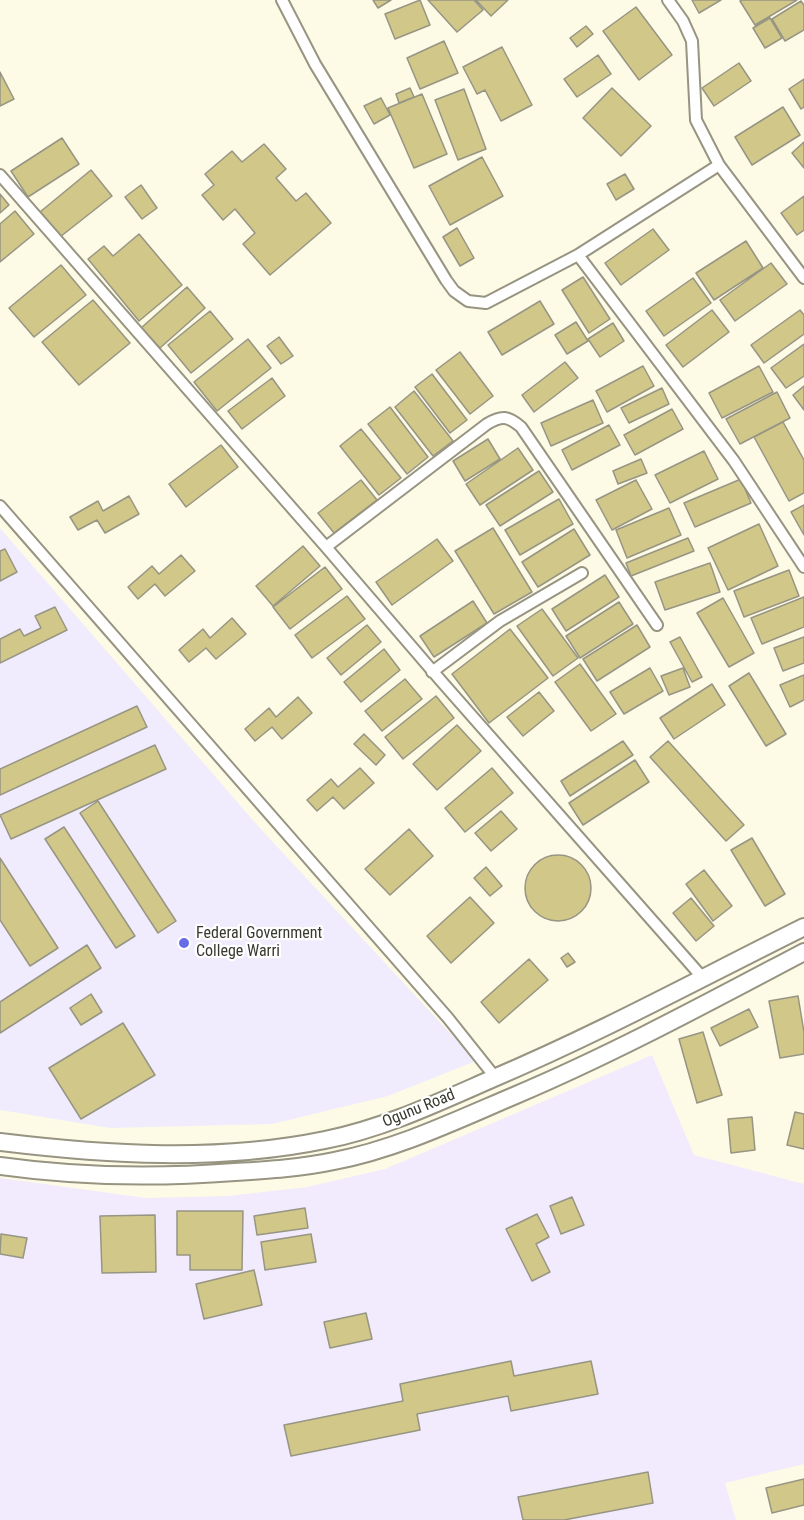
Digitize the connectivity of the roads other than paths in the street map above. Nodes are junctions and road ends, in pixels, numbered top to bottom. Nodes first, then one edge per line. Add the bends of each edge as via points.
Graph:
1 (282, 0) edge
2 (668, 0) edge
3 (719, 165) junction
4 (0, 175) edge
5 (578, 255) junction
6 (804, 278) edge
7 (0, 506) edge
8 (326, 547) junction
9 (804, 567) edge
10 (582, 573) dead end
11 (657, 625) dead end
12 (432, 672) junction
13 (804, 927) edge
14 (804, 952) edge
15 (702, 977) junction
16 (495, 1077) junction
17 (0, 1142) edge
18 (0, 1166) edge

1 - 5 street via 315,64 454,291 468,301 486,303
2 - 3 street via 692,41 696,120
3 - 5 street
3 - 6 street
4 - 8 street
5 - 9 street via 734,461
7 - 16 street via 448,1018
8 - 11 street via 488,424 498,417 510,418 521,427
8 - 12 street
10 - 12 street via 500,621
12 - 15 street
13 - 15 main road, Ogunu Road
14 - 18 main road, Ogunu Road via 625,1046 530,1090 451,1124 335,1161 283,1169 160,1177 87,1175
15 - 16 main road, Ogunu Road via 615,1024
16 - 17 main road, Ogunu Road via 377,1127 279,1148 166,1154 94,1152

